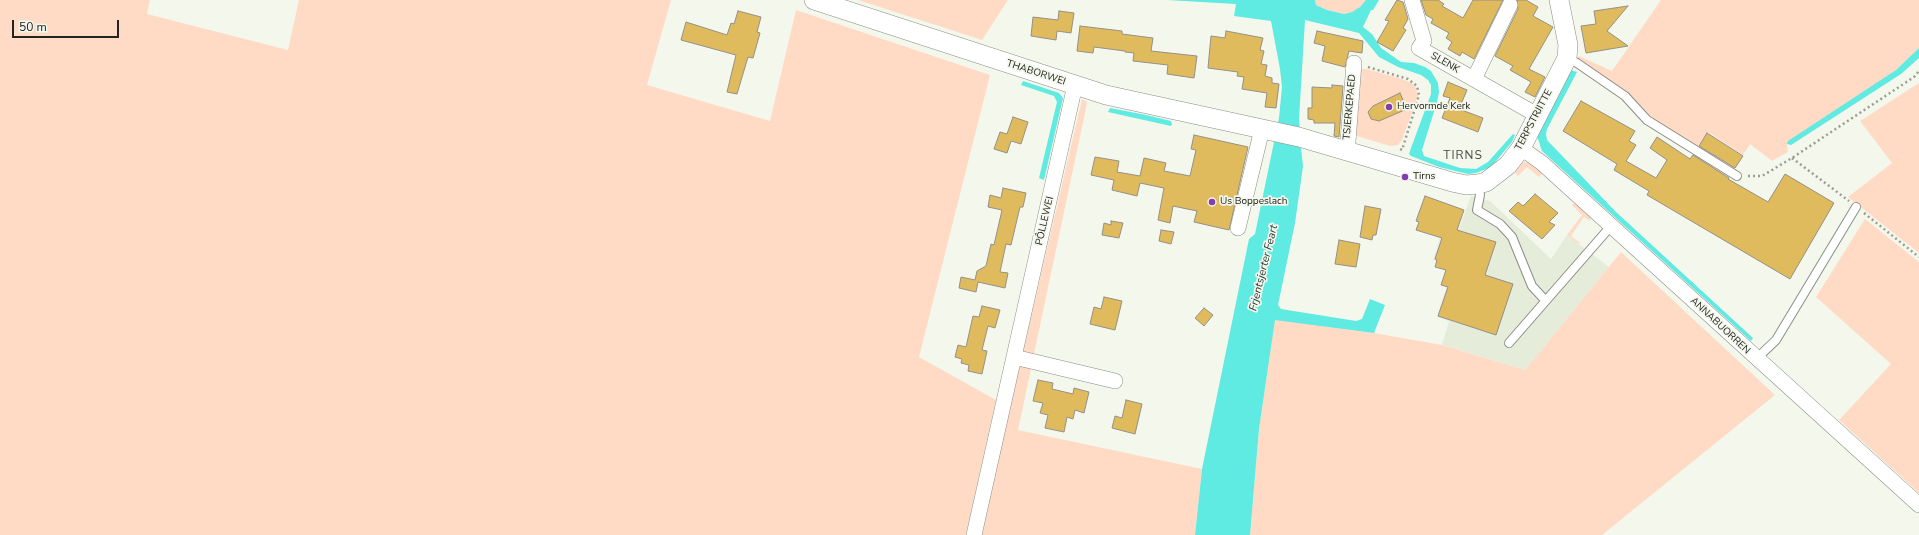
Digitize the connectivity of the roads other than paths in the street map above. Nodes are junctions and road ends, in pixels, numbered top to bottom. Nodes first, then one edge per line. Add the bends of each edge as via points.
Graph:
1 (814, 0) edge
2 (1412, 0) edge
3 (1559, 0) edge
4 (1510, 5) dead end
5 (1567, 58) junction
6 (1353, 65) road end
7 (1474, 79) junction
8 (1076, 85) junction
9 (1537, 115) junction
10 (1269, 131) junction
11 (1521, 148) junction
12 (1345, 150) junction
13 (1737, 176) road end
14 (1478, 184) junction
15 (1856, 207) dead end
16 (1611, 226) junction
17 (1238, 228) dead end
18 (1545, 300) junction
19 (1508, 343) dead end
20 (1014, 357) junction
21 (1756, 359) junction
22 (1115, 381) dead end
23 (1919, 505) edge
24 (974, 535) edge

1 - 8 street, THABORWEI
2 - 7 street, SLENK via 1424,41 1419,48
3 - 5 street, TERPSTRJITTE via 1568,45
4 - 7 street
5 - 9 street, TERPSTRJITTE
5 - 13 lane via 1625,96 1647,120
6 - 12 street, TSJERKEPAED via 1348,142
7 - 9 street, SLENK
8 - 10 street, THABORWEI via 1106,95
8 - 20 street, PÔLLEWEI
9 - 11 street, TERPSTRJITTE
10 - 12 street, THABORWEI
10 - 17 street
11 - 14 street, TERPSTRJITTE via 1508,165 1486,182
11 - 16 street, ANNABUORREN via 1542,163
12 - 14 street via 1452,182
14 - 18 lane via 1480,195 1477,210 1500,224 1512,237 1532,286
15 - 21 lane via 1776,340
16 - 18 lane
16 - 21 street, ANNABUORREN
18 - 19 lane
20 - 22 street
20 - 24 street, PÔLLEWEI
21 - 23 street, ANNABUORREN

